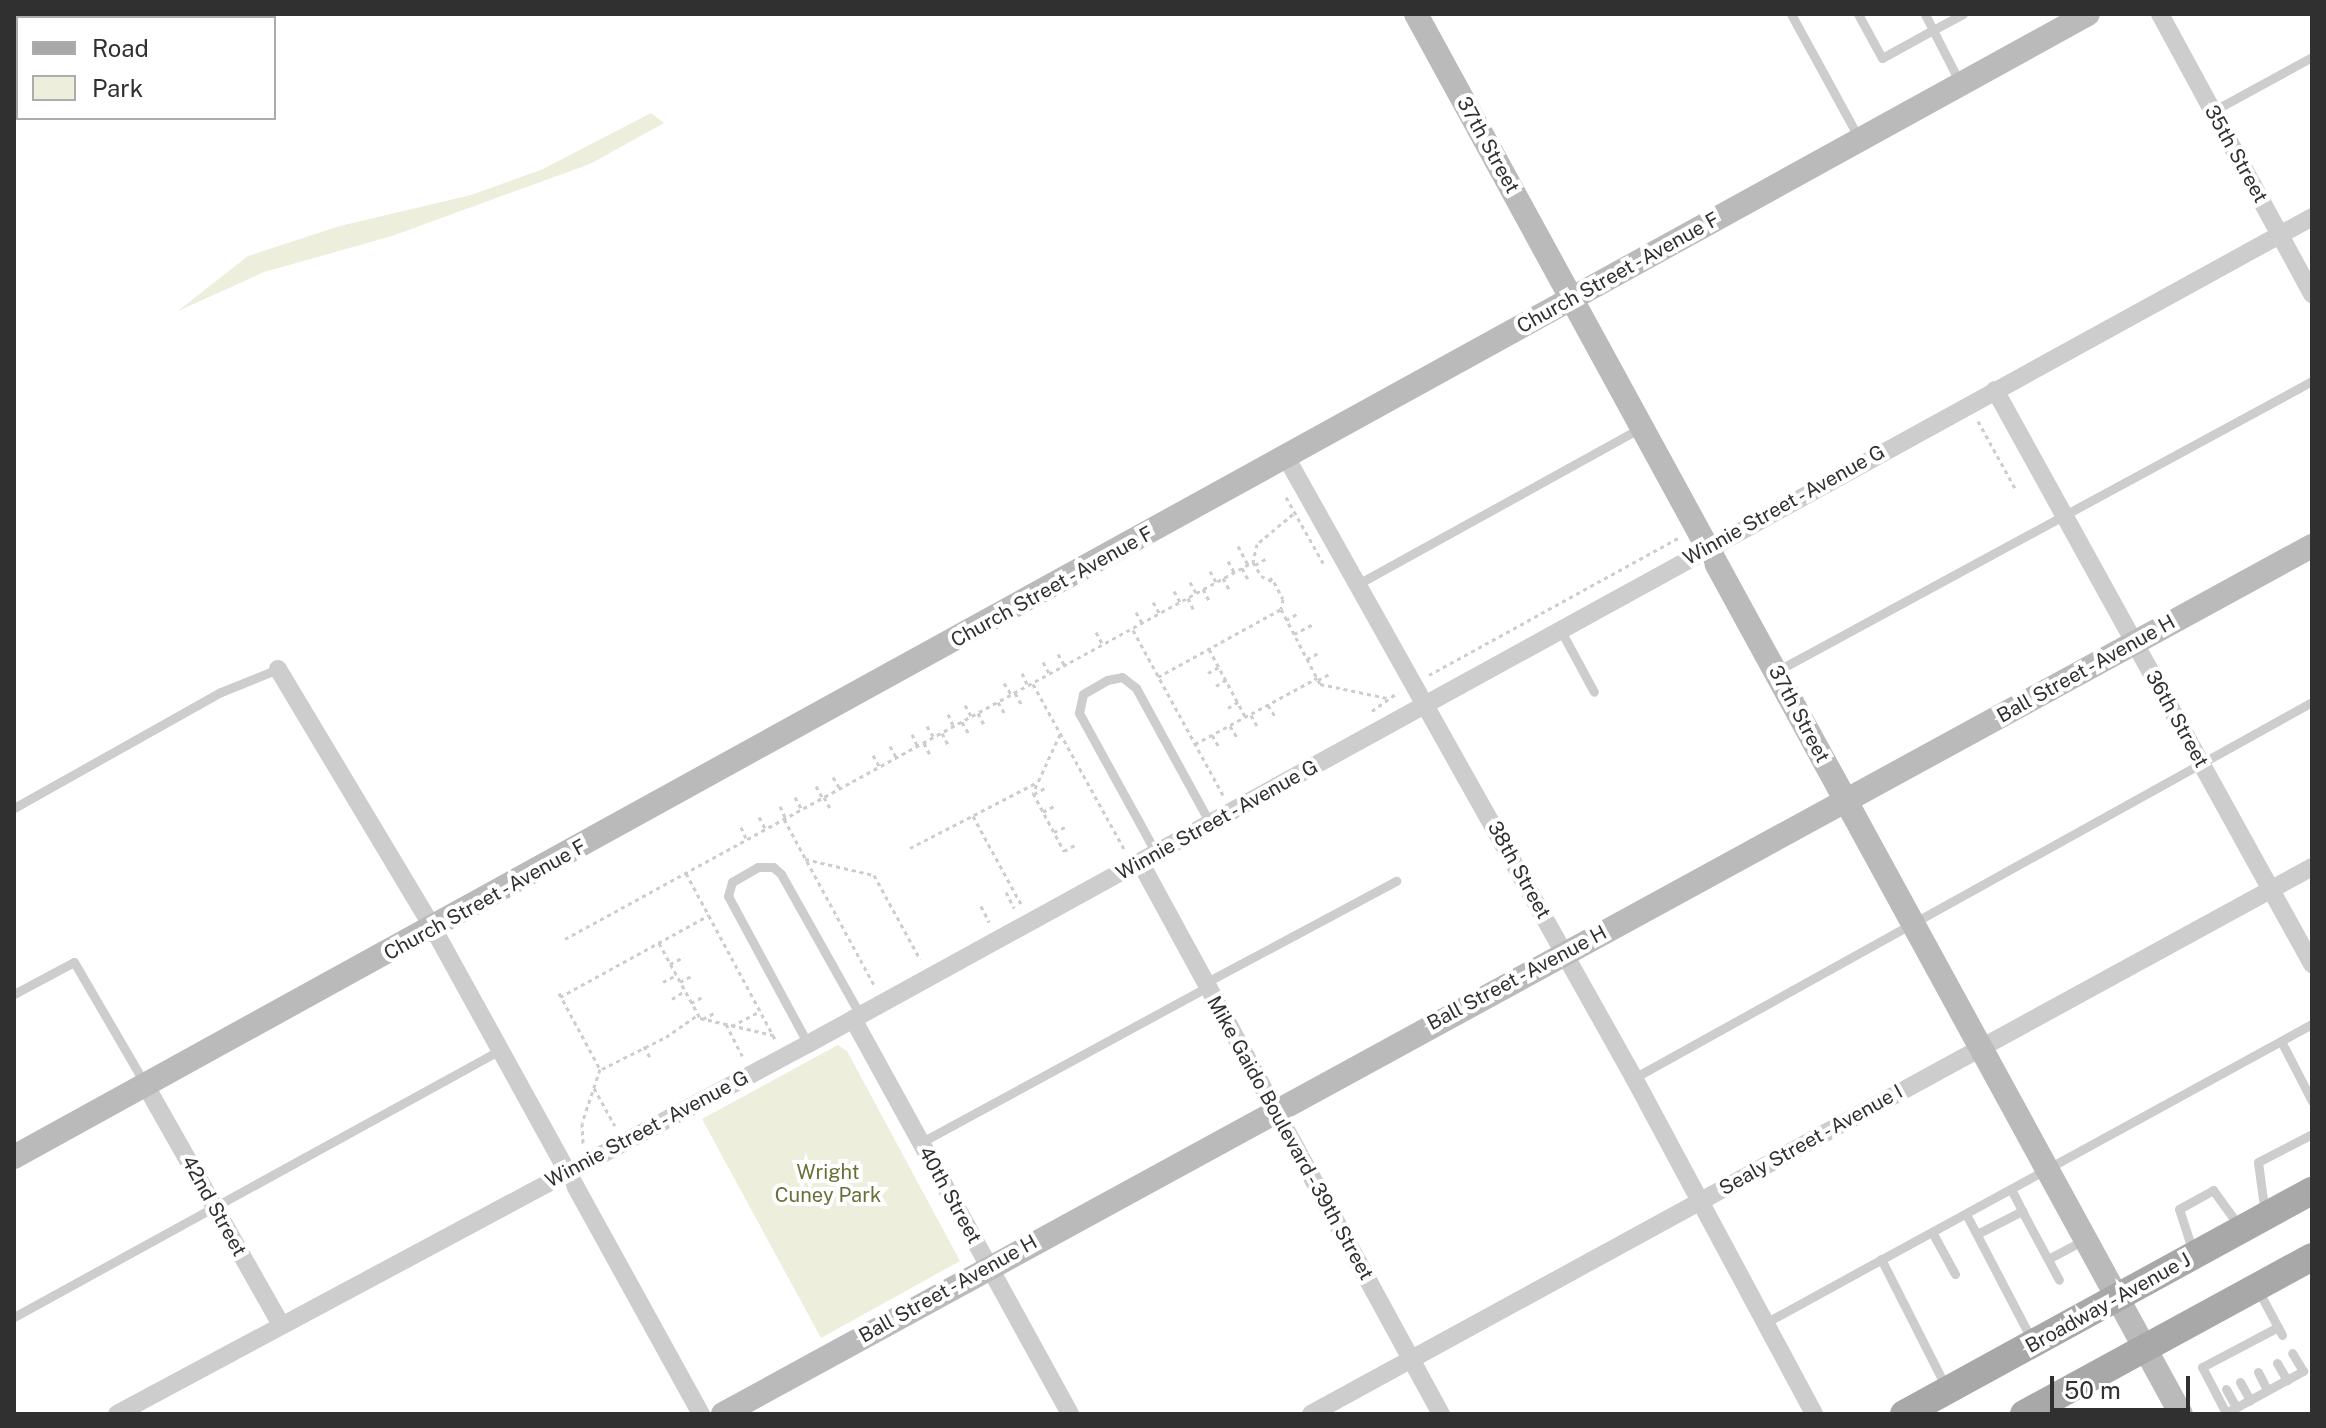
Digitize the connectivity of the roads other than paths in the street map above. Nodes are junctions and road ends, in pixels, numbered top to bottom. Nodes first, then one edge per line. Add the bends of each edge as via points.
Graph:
1 (1416, 14) edge
2 (1791, 14) edge
3 (1858, 14) edge
4 (1925, 14) edge
5 (1963, 14) edge
6 (2088, 14) edge
7 (2160, 14) edge
8 (1933, 30) junction
9 (2312, 57) edge
10 (1961, 84) junction
11 (2213, 111) junction
12 (1860, 140) junction
13 (2312, 217) edge
14 (2280, 234) junction
15 (2312, 294) edge
16 (1572, 298) junction
17 (2312, 381) edge
18 (1995, 390) junction
19 (1644, 426) junction
20 (1286, 457) junction
21 (2066, 517) junction
22 (1711, 545) junction
23 (2312, 546) edge
24 (1358, 584) junction
25 (1561, 631) junction
26 (2135, 642) junction
27 (278, 669) joint
28 (1777, 671) junction
29 (1594, 692) dead end
30 (2312, 702) edge
31 (1426, 705) junction
32 (2202, 763) junction
33 (1845, 801) junction
34 (14, 808) edge
35 (1211, 824) junction
36 (1148, 858) junction
37 (2312, 867) edge
38 (1396, 881) dead end
39 (2271, 889) junction
40 (1912, 921) junction
41 (433, 928) junction
42 (1565, 952) junction
43 (2312, 964) edge
44 (1206, 985) junction
45 (14, 994) edge
46 (857, 1017) junction
47 (2312, 1024) edge
48 (2281, 1041) junction
49 (808, 1044) junction
50 (1982, 1047) junction
51 (502, 1049) junction
52 (1634, 1078) junction
53 (146, 1086) junction
54 (2312, 1101) edge
55 (1275, 1110) junction
56 (2312, 1134) edge
57 (920, 1143) junction
58 (14, 1157) edge
59 (579, 1158) junction
60 (2049, 1168) junction
61 (2011, 1189) junction
62 (2312, 1191) edge
63 (1701, 1201) junction
64 (216, 1208) junction
65 (2022, 1211) junction
66 (1966, 1214) junction
67 (2253, 1224) junction
68 (1932, 1232) junction
69 (1977, 1234) junction
70 (2086, 1239) junction
71 (2194, 1256) junction
72 (2312, 1257) edge
73 (1881, 1259) junction
74 (2048, 1259) junction
75 (989, 1267) junction
76 (1955, 1274) dead end
77 (2059, 1280) dead end
78 (2256, 1287) junction
79 (2117, 1297) junction
80 (14, 1317) edge
81 (1767, 1322) junction
82 (281, 1325) junction
83 (2033, 1343) junction
84 (2144, 1348) junction
85 (2292, 1353) dead end
86 (1411, 1359) junction
87 (2277, 1363) dead end
88 (2258, 1372) dead end
89 (2287, 1380) junction
90 (2240, 1382) dead end
91 (2226, 1389) dead end
92 (1947, 1390) junction
93 (2267, 1390) junction
94 (2250, 1400) junction
95 (2236, 1407) junction
96 (117, 1414) edge
97 (701, 1414) edge
98 (723, 1414) edge
99 (1070, 1414) edge
100 (1311, 1414) edge
101 (1441, 1414) edge
102 (1814, 1414) edge
103 (1904, 1414) edge
104 (2024, 1414) edge
105 (2181, 1414) edge

1 - 16 street, 37th Street
2 - 12 lane
3 - 8 lane via 1882,58
4 - 8 lane
5 - 8 lane
6 - 10 street, Church Street - Avenue F
7 - 11 street, 35th Street
8 - 10 lane
9 - 11 lane
10 - 12 street, Church Street - Avenue F
11 - 14 street, 35th Street
12 - 16 street, Church Street - Avenue F
13 - 14 street, Winnie Street - Avenue G
14 - 15 street, 35th Street
14 - 18 street, Winnie Street - Avenue G
16 - 19 street, 37th Street
16 - 20 street, Church Street - Avenue F
17 - 21 lane
18 - 21 street, 36th Street
18 - 22 street, Winnie Street - Avenue G
19 - 22 street, 37th Street
19 - 24 lane
20 - 24 street, 38th Street
20 - 41 street, Church Street - Avenue F
21 - 26 street, 36th Street
21 - 28 lane
22 - 25 street, Winnie Street - Avenue G
22 - 28 street, 37th Street
23 - 26 street, Ball Street - Avenue H
24 - 31 street, 38th Street
25 - 29 lane
25 - 31 street, Winnie Street - Avenue G
26 - 32 street, 36th Street
26 - 33 street, Ball Street - Avenue H
27 - 34 lane via 221,692
27 - 41 street
28 - 33 street, 37th Street
30 - 32 lane
31 - 35 street, Winnie Street - Avenue G
31 - 42 street, 38th Street
32 - 39 street, 36th Street
32 - 40 lane
33 - 40 street, 37th Street
33 - 42 street, Ball Street - Avenue H
35 - 36 street, Winnie Street - Avenue G
35 - 36 lane via 1136,688 1122,677 1107,680 1083,694 1078,708 1147,836
36 - 44 street, Mike Gaido Boulevard - 39th Street
36 - 46 street, Winnie Street - Avenue G
37 - 39 street, Sealy Street - Avenue I
38 - 44 lane
39 - 43 street, 36th Street
39 - 50 street, Sealy Street - Avenue I
40 - 50 street, 37th Street
40 - 52 lane
41 - 51 street
41 - 53 street, Church Street - Avenue F
42 - 52 street, 38th Street
42 - 55 street, Ball Street - Avenue H
44 - 55 street, Mike Gaido Boulevard - 39th Street
44 - 57 lane
45 - 53 lane via 74,962
46 - 49 street, Winnie Street - Avenue G
46 - 49 lane via 781,874 773,867 758,867 732,882 728,896
46 - 57 street, 40th Street
47 - 48 lane
48 - 54 lane
48 - 60 lane
49 - 59 street, Winnie Street - Avenue G
50 - 60 street, 37th Street
50 - 63 street, Sealy Street - Avenue I
51 - 59 street
51 - 64 lane
52 - 63 street, 38th Street
53 - 58 street, Church Street - Avenue F
53 - 64 street, 42nd Street
55 - 75 street, Ball Street - Avenue H
55 - 86 street, Mike Gaido Boulevard - 39th Street
56 - 67 lane via 2258,1162
57 - 75 street, 40th Street
59 - 82 street, Winnie Street - Avenue G
59 - 97 street
60 - 61 lane
60 - 70 street, 37th Street
61 - 65 lane
61 - 66 lane
62 - 67 main road, Broadway - Avenue J
63 - 81 street, 38th Street
63 - 86 street, Sealy Street - Avenue I
64 - 80 lane
64 - 82 street, 42nd Street
65 - 69 lane
65 - 74 lane
66 - 68 lane
66 - 69 lane
67 - 71 main road, Broadway - Avenue J
67 - 71 lane via 2213,1190 2190,1202 2179,1209
68 - 73 lane
68 - 76 lane
69 - 83 lane
70 - 74 lane
70 - 79 street, 37th Street
71 - 79 main road, Broadway - Avenue J
72 - 78 main road
73 - 81 lane
73 - 92 lane
74 - 77 lane
75 - 98 street, Ball Street - Avenue H
75 - 99 street, 40th Street
78 - 84 main road
78 - 95 lane via 2280,1331 2214,1366 2202,1367 2226,1413
79 - 83 main road, Broadway - Avenue J
79 - 84 street, 37th Street
81 - 102 street, 38th Street
82 - 96 street, Winnie Street - Avenue G
83 - 92 main road, Broadway - Avenue J
84 - 104 main road
84 - 105 street, 37th Street
85 - 89 lane via 2303,1371
86 - 100 street, Sealy Street - Avenue I
86 - 101 street, Mike Gaido Boulevard - 39th Street
87 - 89 lane
88 - 93 lane
89 - 93 lane
90 - 94 lane
91 - 95 lane
92 - 103 main road, Broadway - Avenue J
93 - 94 lane
94 - 95 lane

